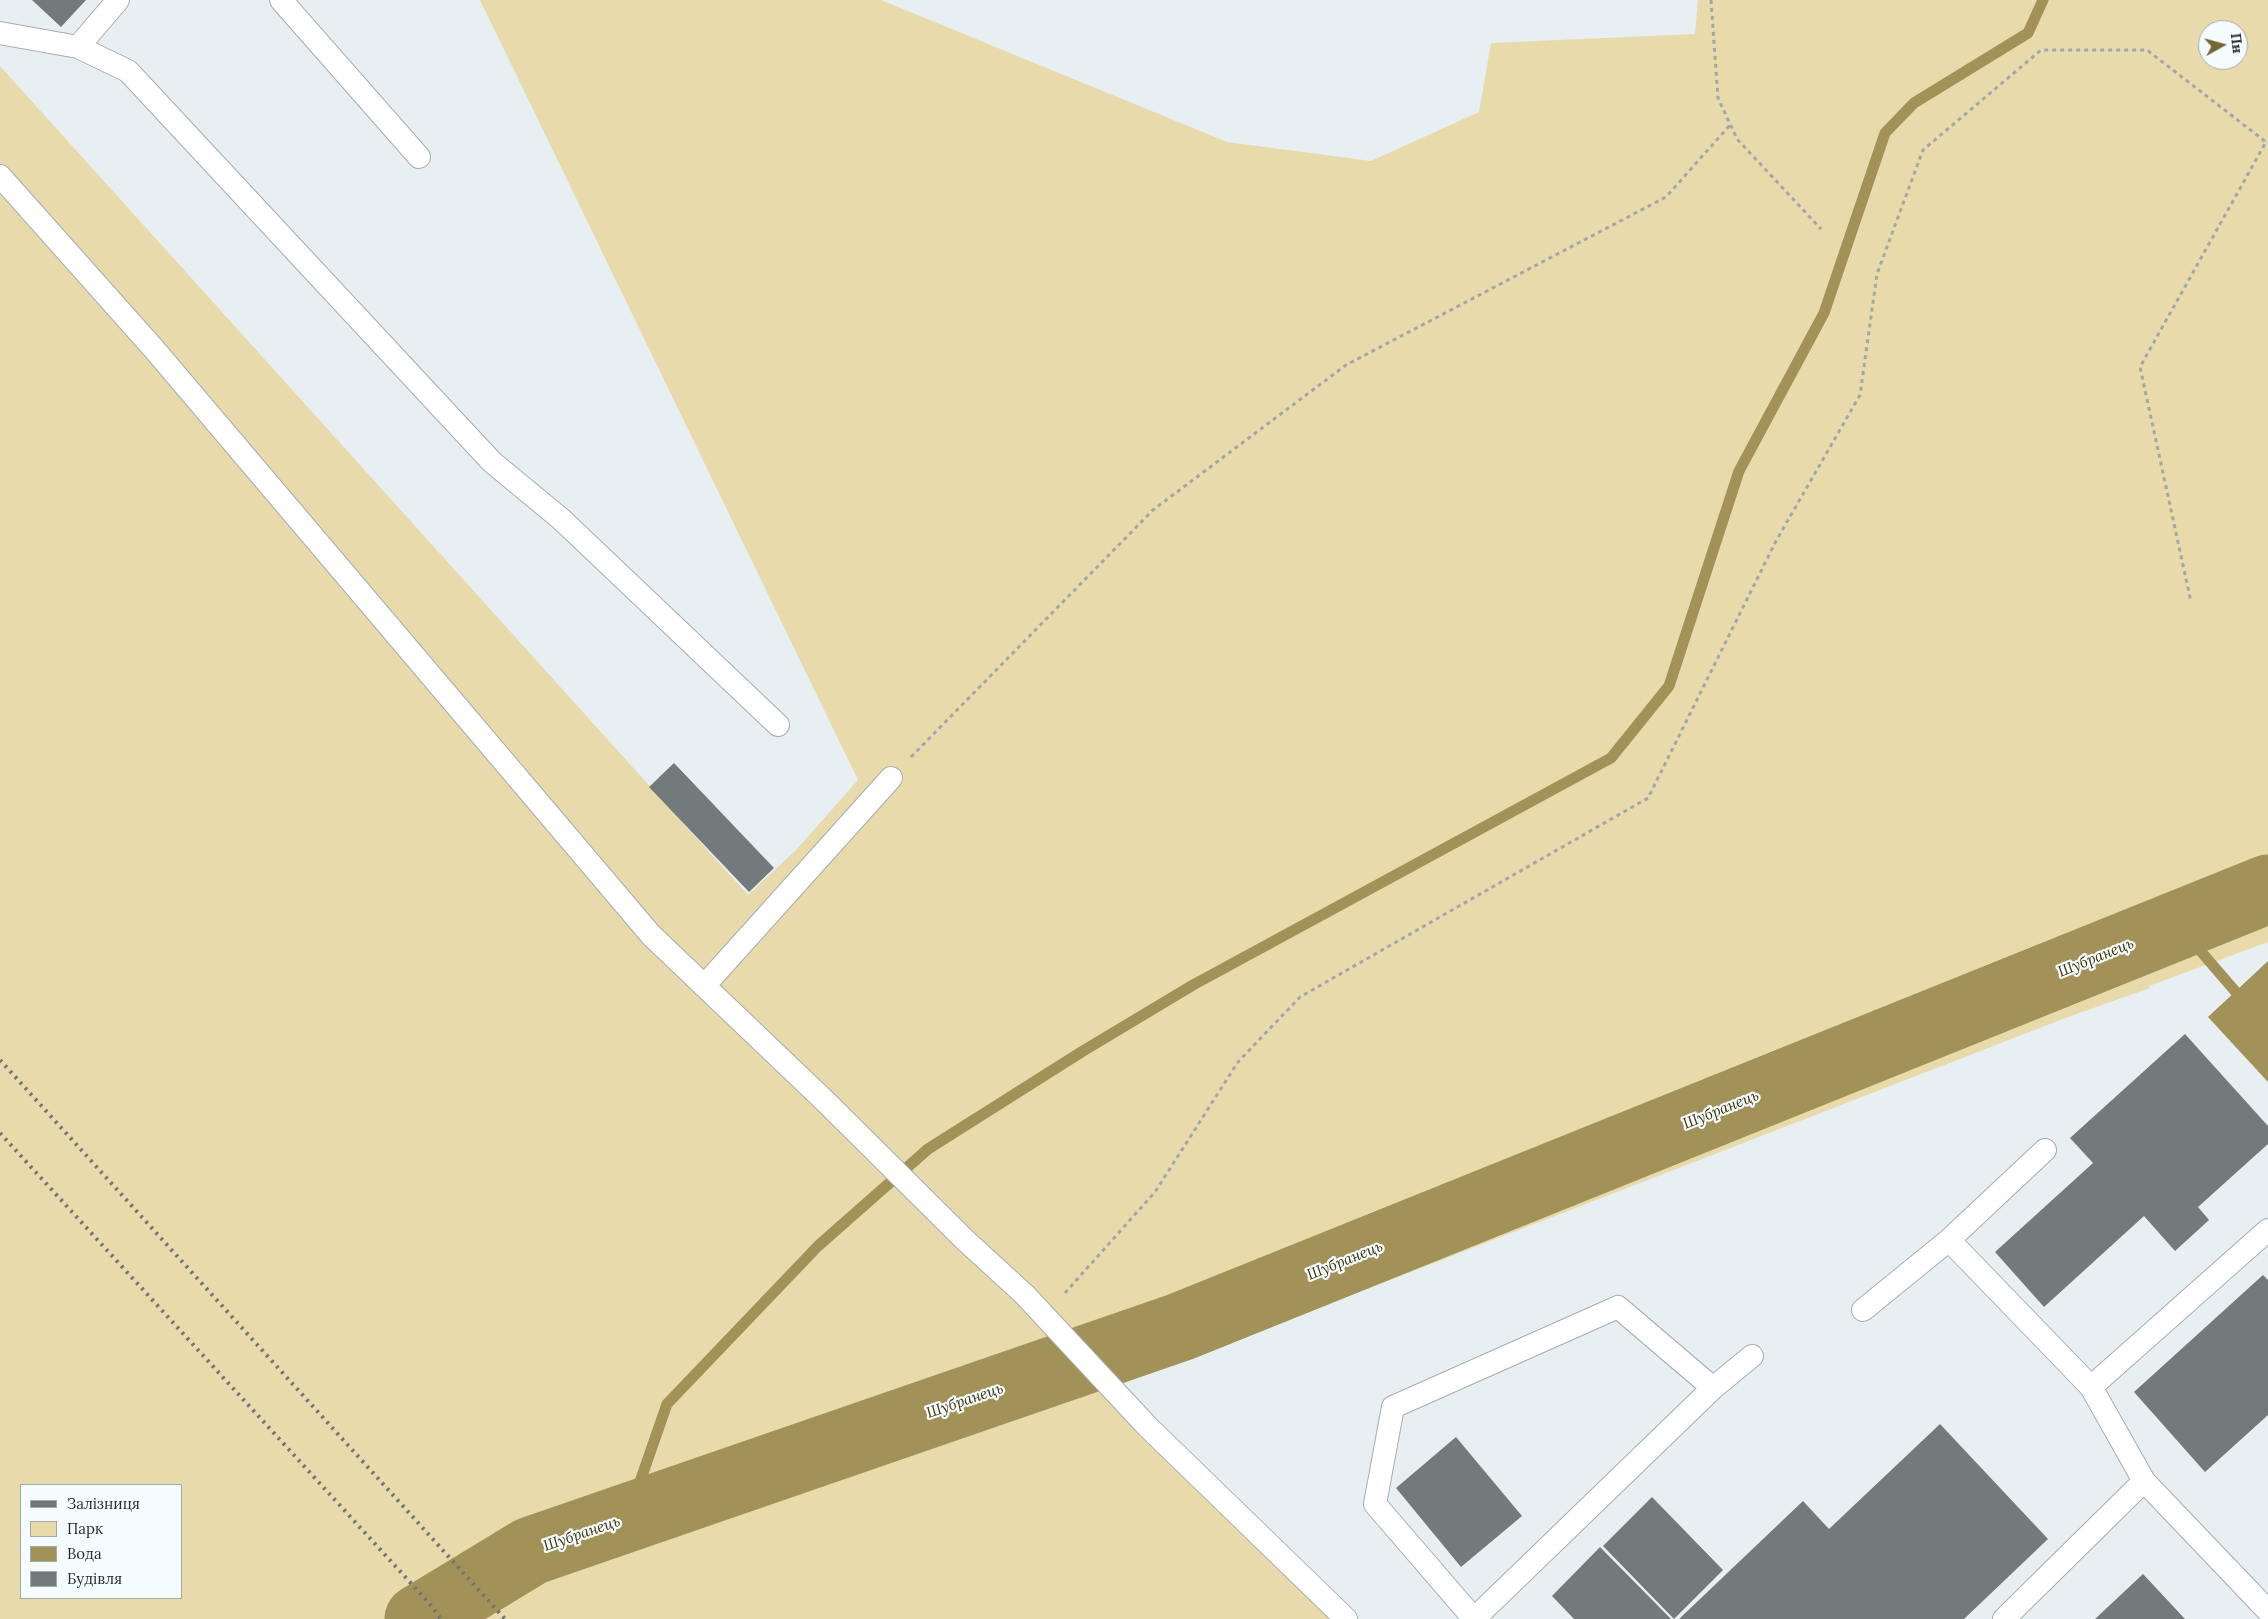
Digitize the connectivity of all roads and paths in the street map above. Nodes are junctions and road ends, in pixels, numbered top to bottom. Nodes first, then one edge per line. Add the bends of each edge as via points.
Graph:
1 (118, 0) edge
2 (281, 0) edge
3 (1711, 0) edge
4 (0, 33) edge
5 (78, 48) junction
6 (1730, 125) junction
7 (419, 157) dead end
8 (0, 176) edge
9 (1821, 228) dead end
10 (2191, 602) dead end
11 (778, 724) dead end
12 (890, 778) joint
13 (704, 986) junction
14 (2045, 1150) dead end
15 (2268, 1230) edge
16 (1949, 1240) junction
17 (1863, 1310) dead end
18 (1044, 1316) junction
19 (1752, 1356) dead end
20 (2091, 1387) junction
21 (1714, 1388) junction
22 (2144, 1481) junction
23 (2268, 1611) edge
24 (1346, 1619) edge
25 (1474, 1619) edge
26 (2004, 1619) edge

1 - 5 lane
2 - 7 lane
3 - 6 path via 1718,98
4 - 5 lane
5 - 11 lane via 128,71 492,462 561,519
6 - 9 path via 1737,140
6 - 12 path via 1666,197 1346,365 1153,510
8 - 13 lane via 154,350 651,935
10 - 18 path via 2140,366 2266,142 2147,50 2041,50 1923,150 1877,274 1860,394 1776,541 1648,798 1300,997 1238,1062 1155,1192
12 - 13 lane
13 - 18 lane
14 - 16 lane
15 - 20 lane
16 - 17 lane
16 - 20 lane
18 - 24 lane via 1147,1426
19 - 21 lane
20 - 22 lane
21 - 25 lane
21 - 25 lane via 1618,1308 1393,1407 1375,1504
22 - 23 lane
22 - 26 lane

